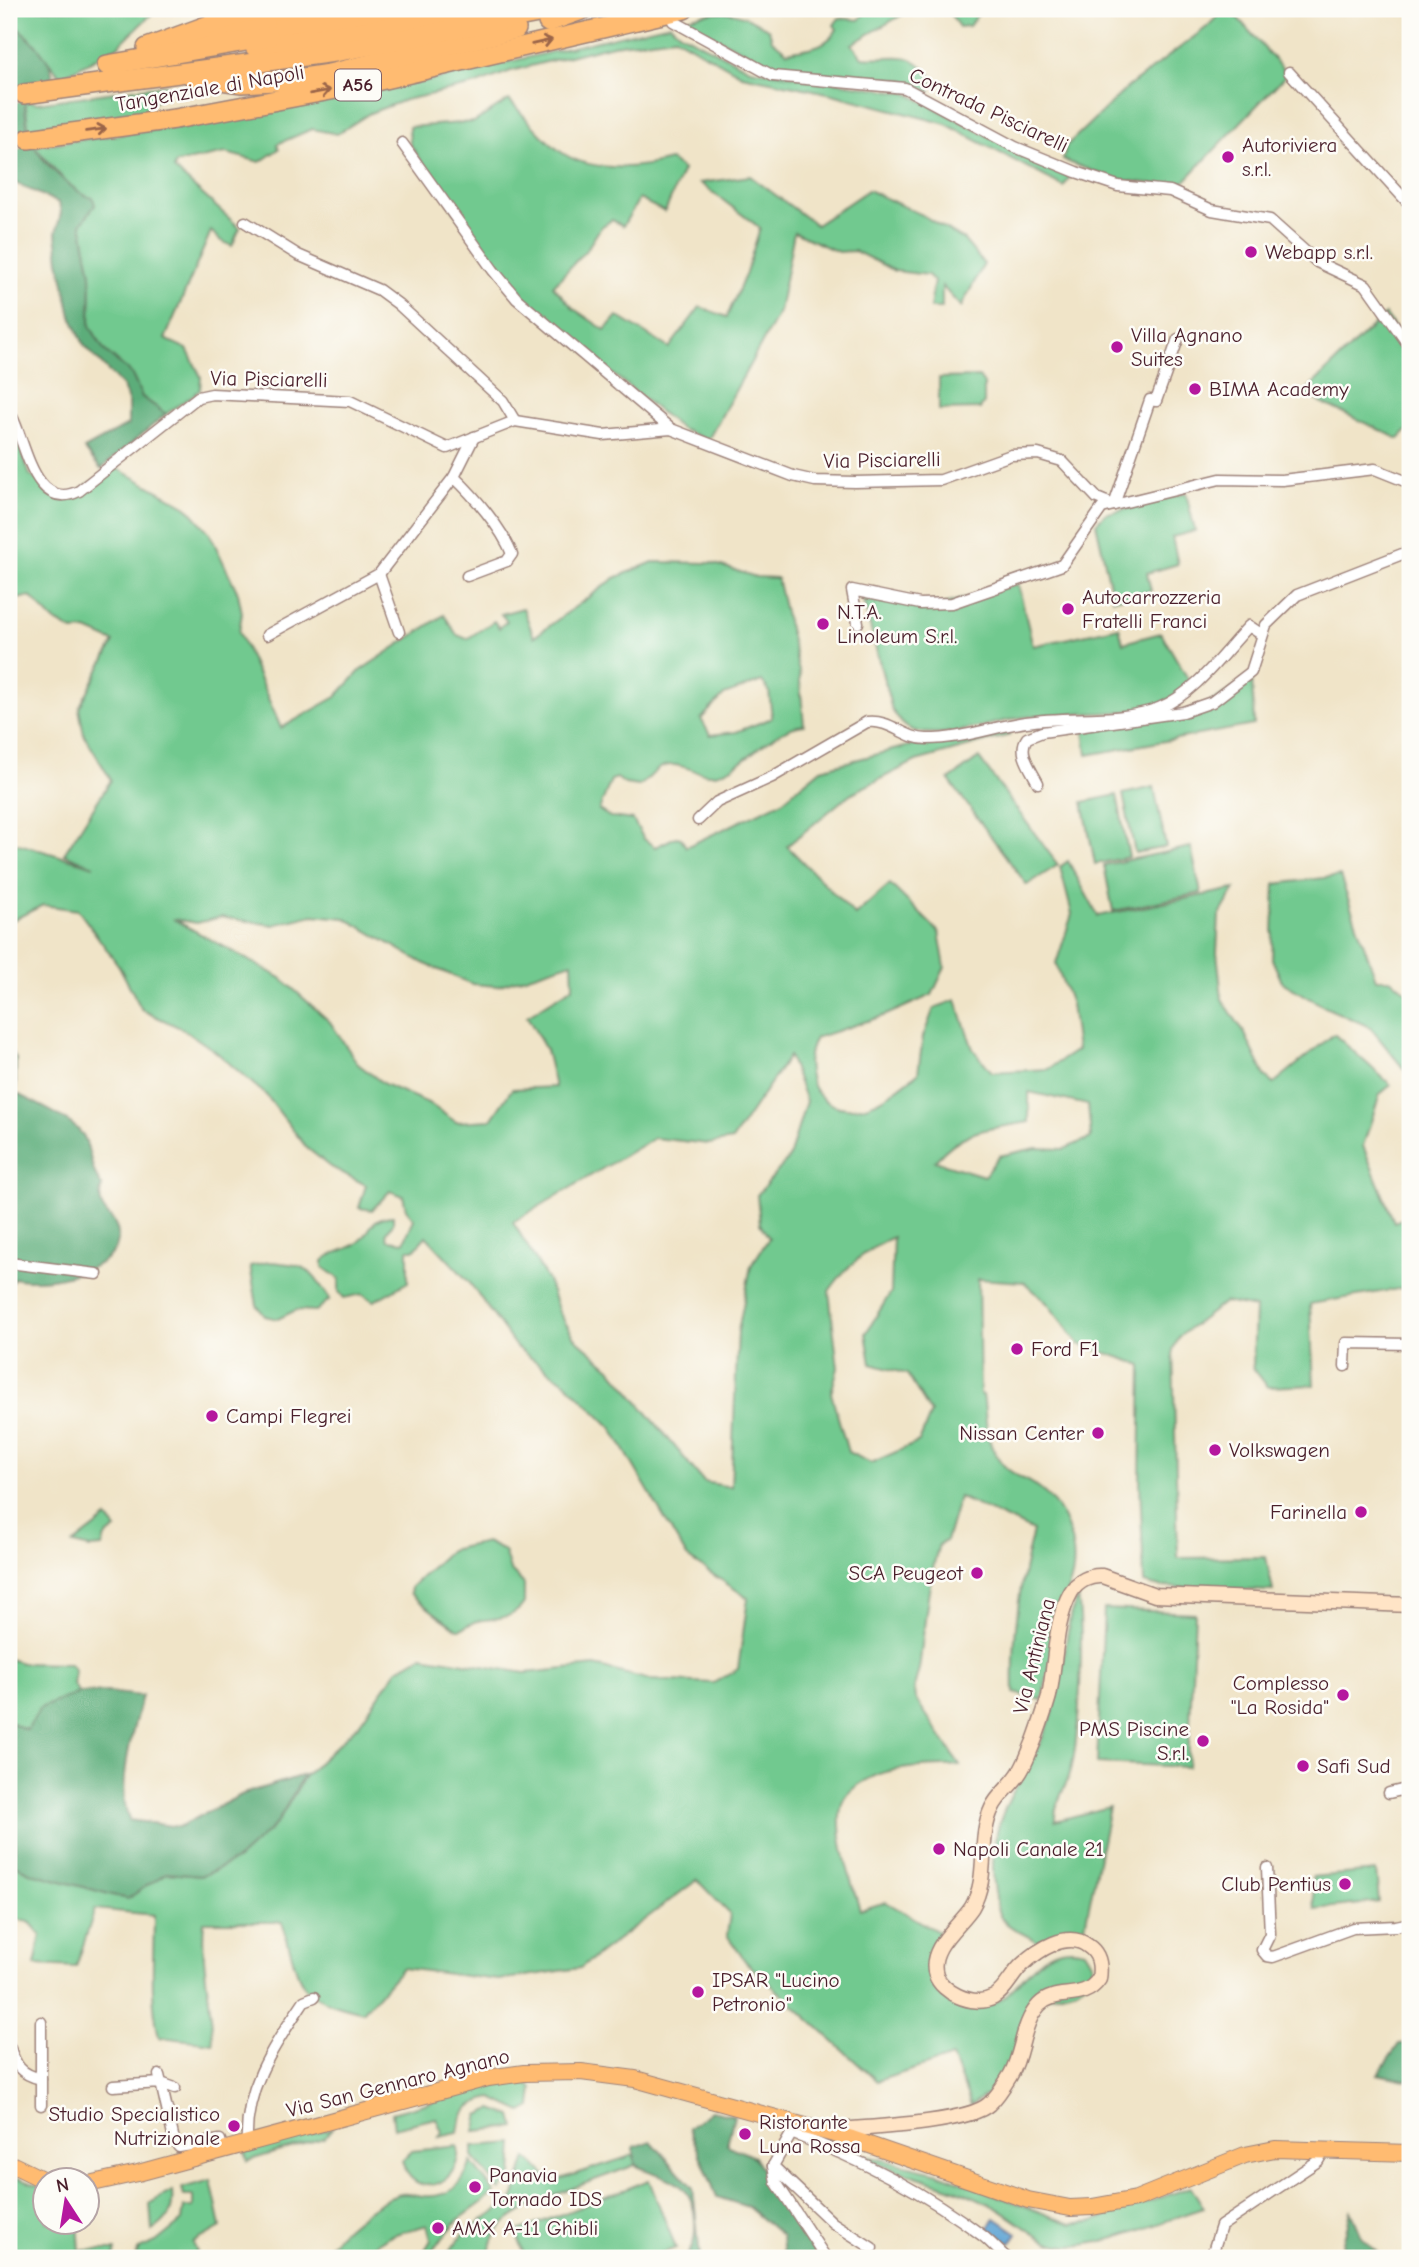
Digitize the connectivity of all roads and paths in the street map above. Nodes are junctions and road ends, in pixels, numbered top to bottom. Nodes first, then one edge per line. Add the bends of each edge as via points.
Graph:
1 (241, 9) edge
2 (269, 9) edge
3 (349, 9) edge
4 (423, 9) edge
5 (472, 9) edge
6 (488, 9) edge
7 (514, 9) edge
8 (535, 9) edge
9 (581, 10) edge
10 (556, 15) edge
11 (678, 15) edge
12 (201, 27) junction
13 (177, 37) junction
14 (151, 47) junction
15 (129, 55) junction
16 (1289, 72) dead end
17 (89, 73) junction
18 (171, 73) junction
19 (54, 90) junction
20 (24, 94) tunnel mouth
21 (28, 139) tunnel mouth
22 (402, 143) dead end
23 (1410, 205) edge
24 (245, 222) dead end
25 (1178, 340) dead end
26 (1410, 347) edge
27 (9, 411) edge
28 (515, 421) junction
29 (671, 429) junction
30 (474, 438) junction
31 (454, 477) junction
32 (1410, 483) edge
33 (1114, 505) junction
34 (1410, 551) edge
35 (379, 574) junction
36 (467, 576) dead end
37 (858, 623) dead end
38 (399, 632) dead end
39 (1261, 634) junction
40 (267, 635) dead end
41 (1038, 783) dead end
42 (698, 820) dead end
43 (9, 1263) edge
44 (97, 1274) dead end
45 (1410, 1345) edge
46 (1345, 1366) dead end
47 (1410, 1605) edge
48 (1410, 1788) edge
49 (1389, 1793) dead end
50 (1268, 1868) dead end
51 (1410, 1923) edge
52 (9, 1942) edge
53 (9, 1982) edge
54 (314, 1997) dead end
55 (41, 2022) dead end
56 (9, 2046) edge
57 (160, 2079) junction
58 (41, 2080) junction
59 (113, 2086) dead end
60 (175, 2088) dead end
61 (41, 2105) dead end
62 (794, 2129) junction
63 (819, 2132) junction
64 (247, 2144) junction
65 (1325, 2149) junction
66 (223, 2150) junction
67 (1410, 2153) edge
68 (9, 2163) edge
69 (773, 2166) junction
70 (32, 2174) edge
71 (102, 2182) edge
72 (872, 2248) dead end
73 (826, 2258) edge
74 (1007, 2258) edge
75 (1211, 2258) edge

1 - 12 highway
2 - 12 highway
3 - 13 highway via 262,16
4 - 14 highway via 283,20
5 - 15 highway via 284,28
6 - 17 highway via 230,42
7 - 17 highway
8 - 17 highway via 341,43
9 - 10 highway
9 - 18 highway via 310,63
10 - 18 highway, Tangenziale di Napoli / A56
10 - 18 highway via 329,74 242,83
21 -> 11 highway, Tangenziale di Napoli / A56 via 175,119 363,84
11 - 26 street, Contrada Pisciarelli via 773,76 905,88 1014,147 1076,172 1118,186 1170,191 1212,210 1270,220 1317,262 1366,285
12 - 13 highway
13 - 14 highway
14 - 15 highway
15 - 17 highway
16 - 23 street
17 - 19 highway
18 - 19 highway, Tangenziale di Napoli / A56
19 - 20 highway, Tangenziale di Napoli / A56
22 - 29 street, Via Pisciarelli via 517,299
24 - 28 street via 298,255 379,290 398,304 503,401
25 - 33 street via 1156,401 1150,400
27 - 30 street, Via Pisciarelli via 35,477 47,489 68,495 206,394 342,400 357,403 447,448
28 - 29 street, Via Pisciarelli via 603,435
28 - 30 street, Via Pisciarelli
29 - 33 street, Via Pisciarelli via 815,481 941,480 1011,455 1038,454 1062,461 1097,498
30 - 31 street
31 - 35 street
31 - 36 street via 469,489 512,554 507,561
32 - 33 street via 1375,469 1282,480 1220,479
33 - 37 street via 1102,508 1062,565 952,603 920,604 852,590
34 - 39 street via 1297,595
35 - 38 street
35 - 40 street
39 - 41 street via 1251,672 1203,706 1027,738 1022,747
39 - 42 street via 1249,626 1189,688 1152,710 1030,721 979,734 926,739 882,721 867,722 772,777 717,802
43 - 44 street
45 - 46 street via 1346,1343
47 - 63 street, Via Antiniana via 1155,1595 1094,1575 1079,1584 1064,1611 1049,1696 1033,1742 1019,1775 991,1810 979,1891 942,1944 935,1968 941,1984 954,1994 985,2000 996,1996 1023,1964 1047,1947 1075,1940 1088,1945 1098,1958 1099,1979 1086,1992 1054,1997 1038,2006 1030,2017 1016,2065 988,2105 978,2111 938,2120
48 - 49 street
50 - 51 street via 1270,1934 1262,1950 1267,1956 1353,1928
52 - 53 street
54 - 64 street via 304,2001 258,2077 248,2105
55 - 58 street
56 - 58 street via 17,2068
57 - 59 street
57 - 60 street
57 - 66 street via 179,2147 220,2140
58 - 61 street
62 - 63 main road, Via San Gennaro Agnano
62 - 64 main road, Via San Gennaro Agnano via 635,2079 581,2072 524,2073 464,2084
62 - 69 street
62 - 74 street via 919,2196 984,2237
63 - 65 main road, Via San Gennaro Agnano via 852,2139 1028,2200 1070,2208 1136,2199 1245,2155 1275,2149
64 - 66 main road, Via San Gennaro Agnano
65 - 67 main road, Via San Gennaro Agnano
65 - 75 street via 1318,2161 1222,2226
66 - 71 main road, Via San Gennaro Agnano
68 - 70 main road
69 - 72 street via 833,2223
69 - 73 street via 776,2182

